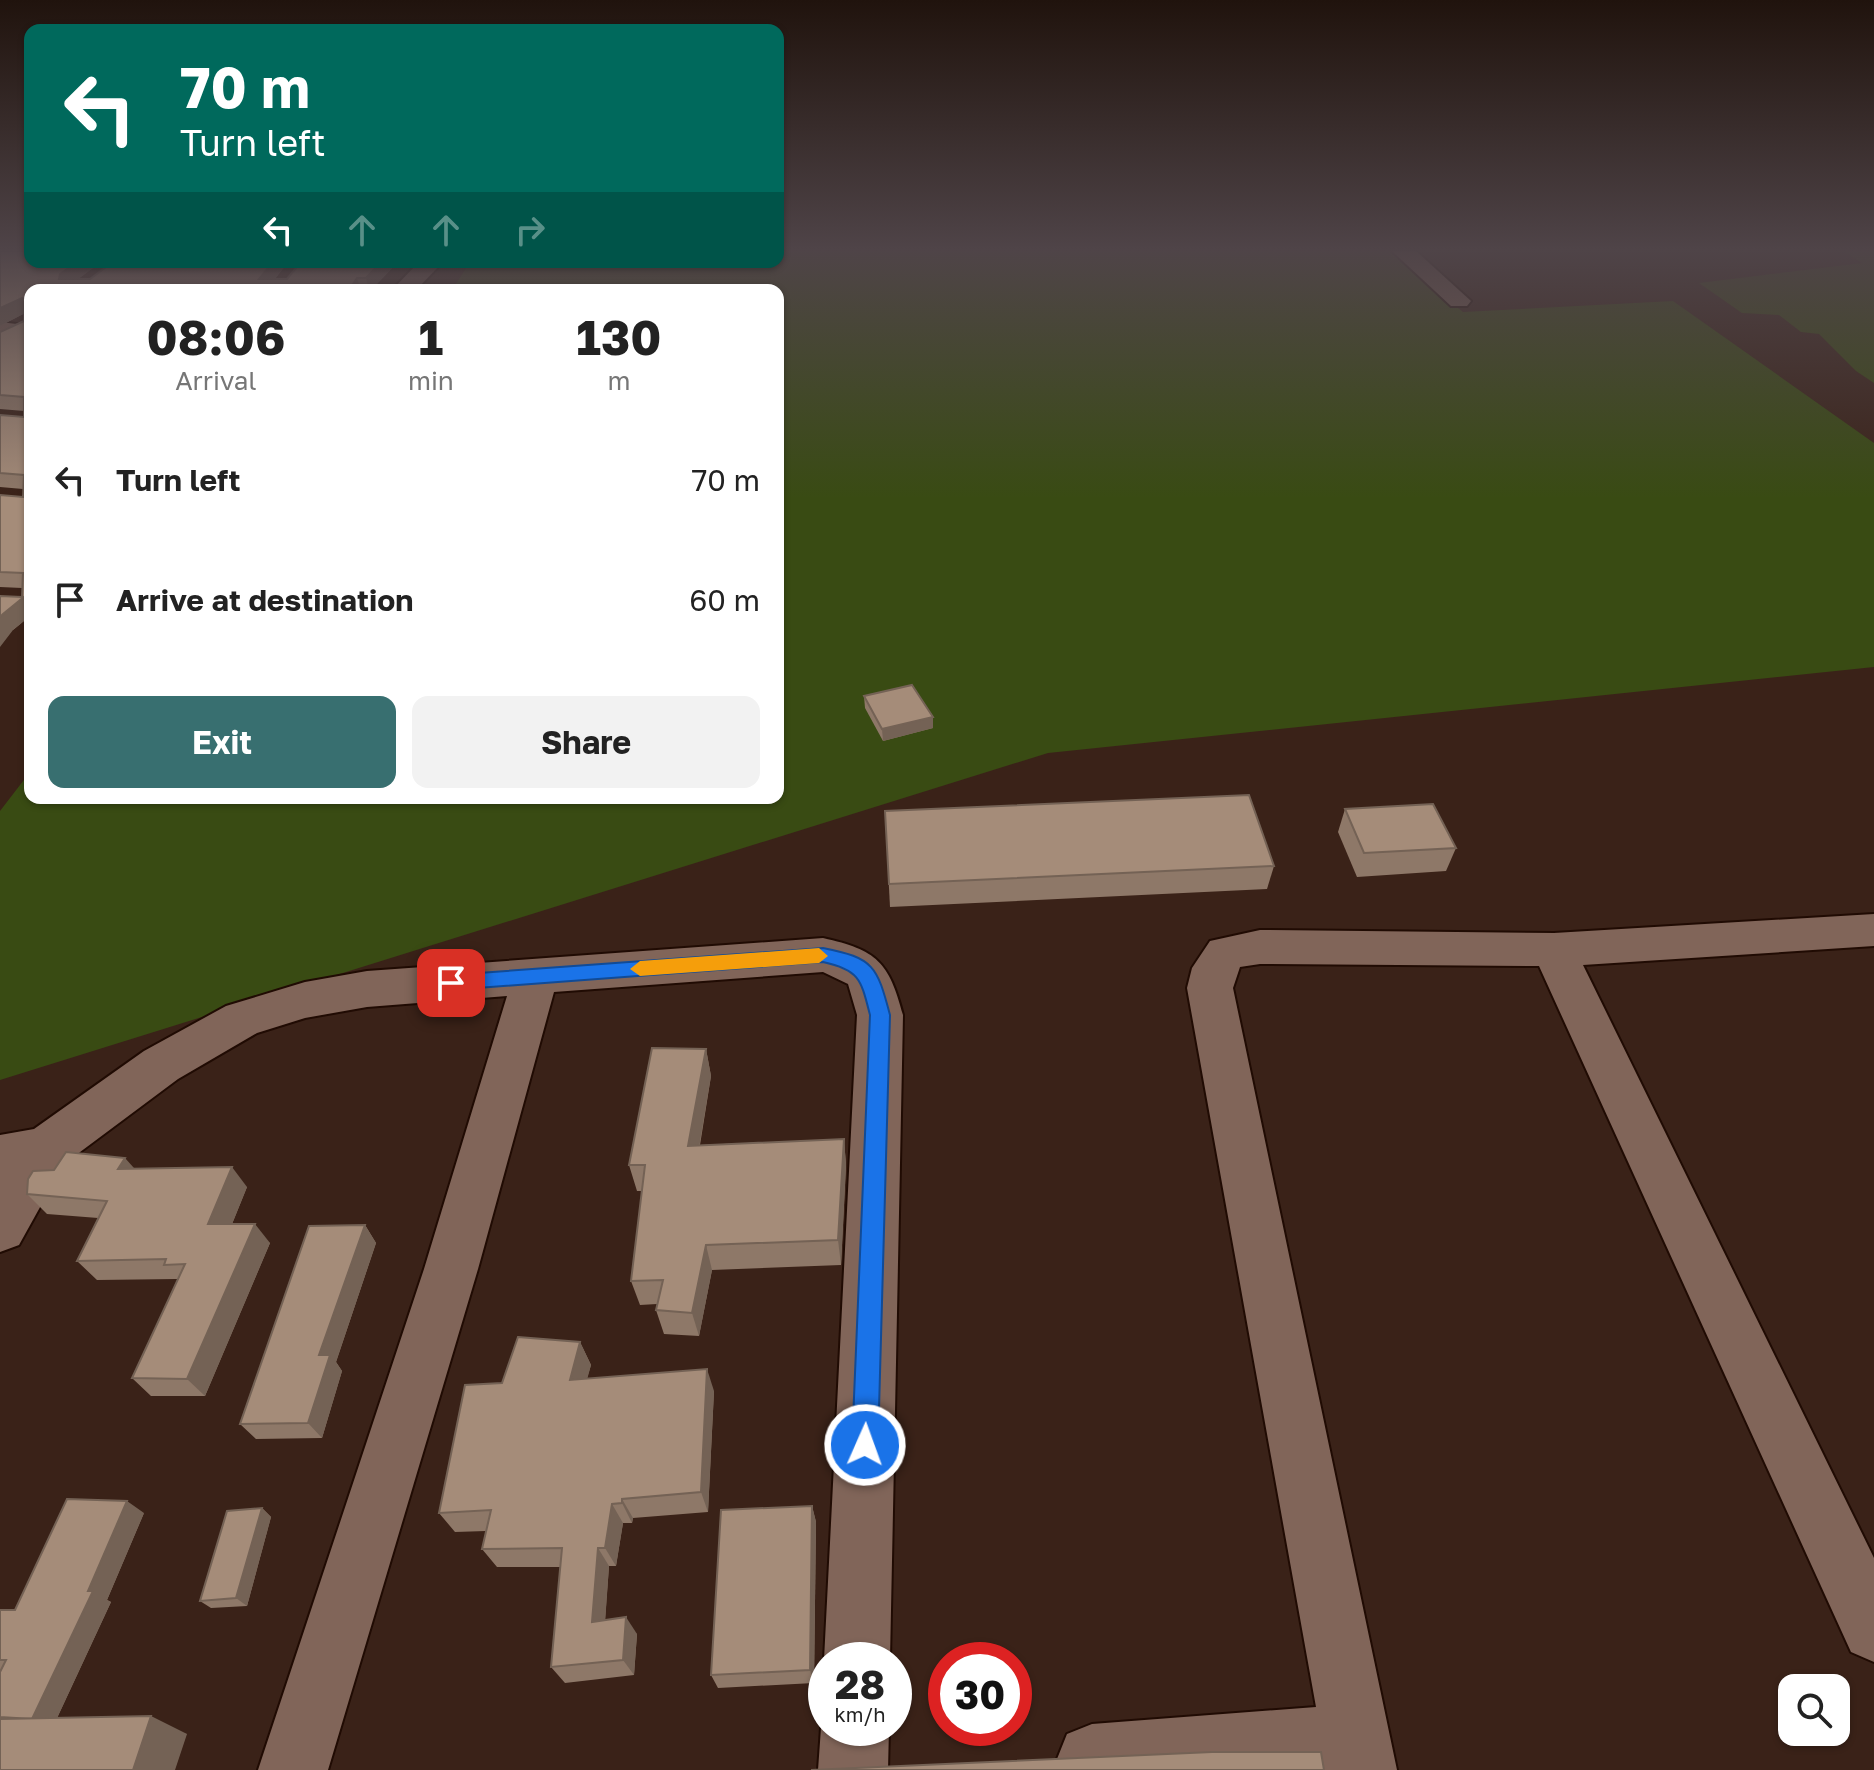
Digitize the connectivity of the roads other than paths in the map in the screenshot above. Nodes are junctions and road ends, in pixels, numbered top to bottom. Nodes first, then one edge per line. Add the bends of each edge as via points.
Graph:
1 (1874, 930) edge
2 (1554, 950) junction
3 (536, 976) junction
4 (23, 1153) edge
5 (0, 1228) edge
6 (1874, 1629) edge
7 (858, 1642) edge
8 (854, 1746) edge
9 (1359, 1754) edge
10 (1038, 1763) edge
11 (293, 1770) edge
12 (853, 1770) edge

1 - 2 street
2 - 6 street
2 - 9 street via 1260,947 1226,953 1214,968 1210,988
3 - 4 street via 367,989 242,1019
3 - 7 street via 823,955 854,962 871,981 880,1015
3 - 11 street via 451,1269
4 - 5 street
8 - 12 street
9 - 10 street

